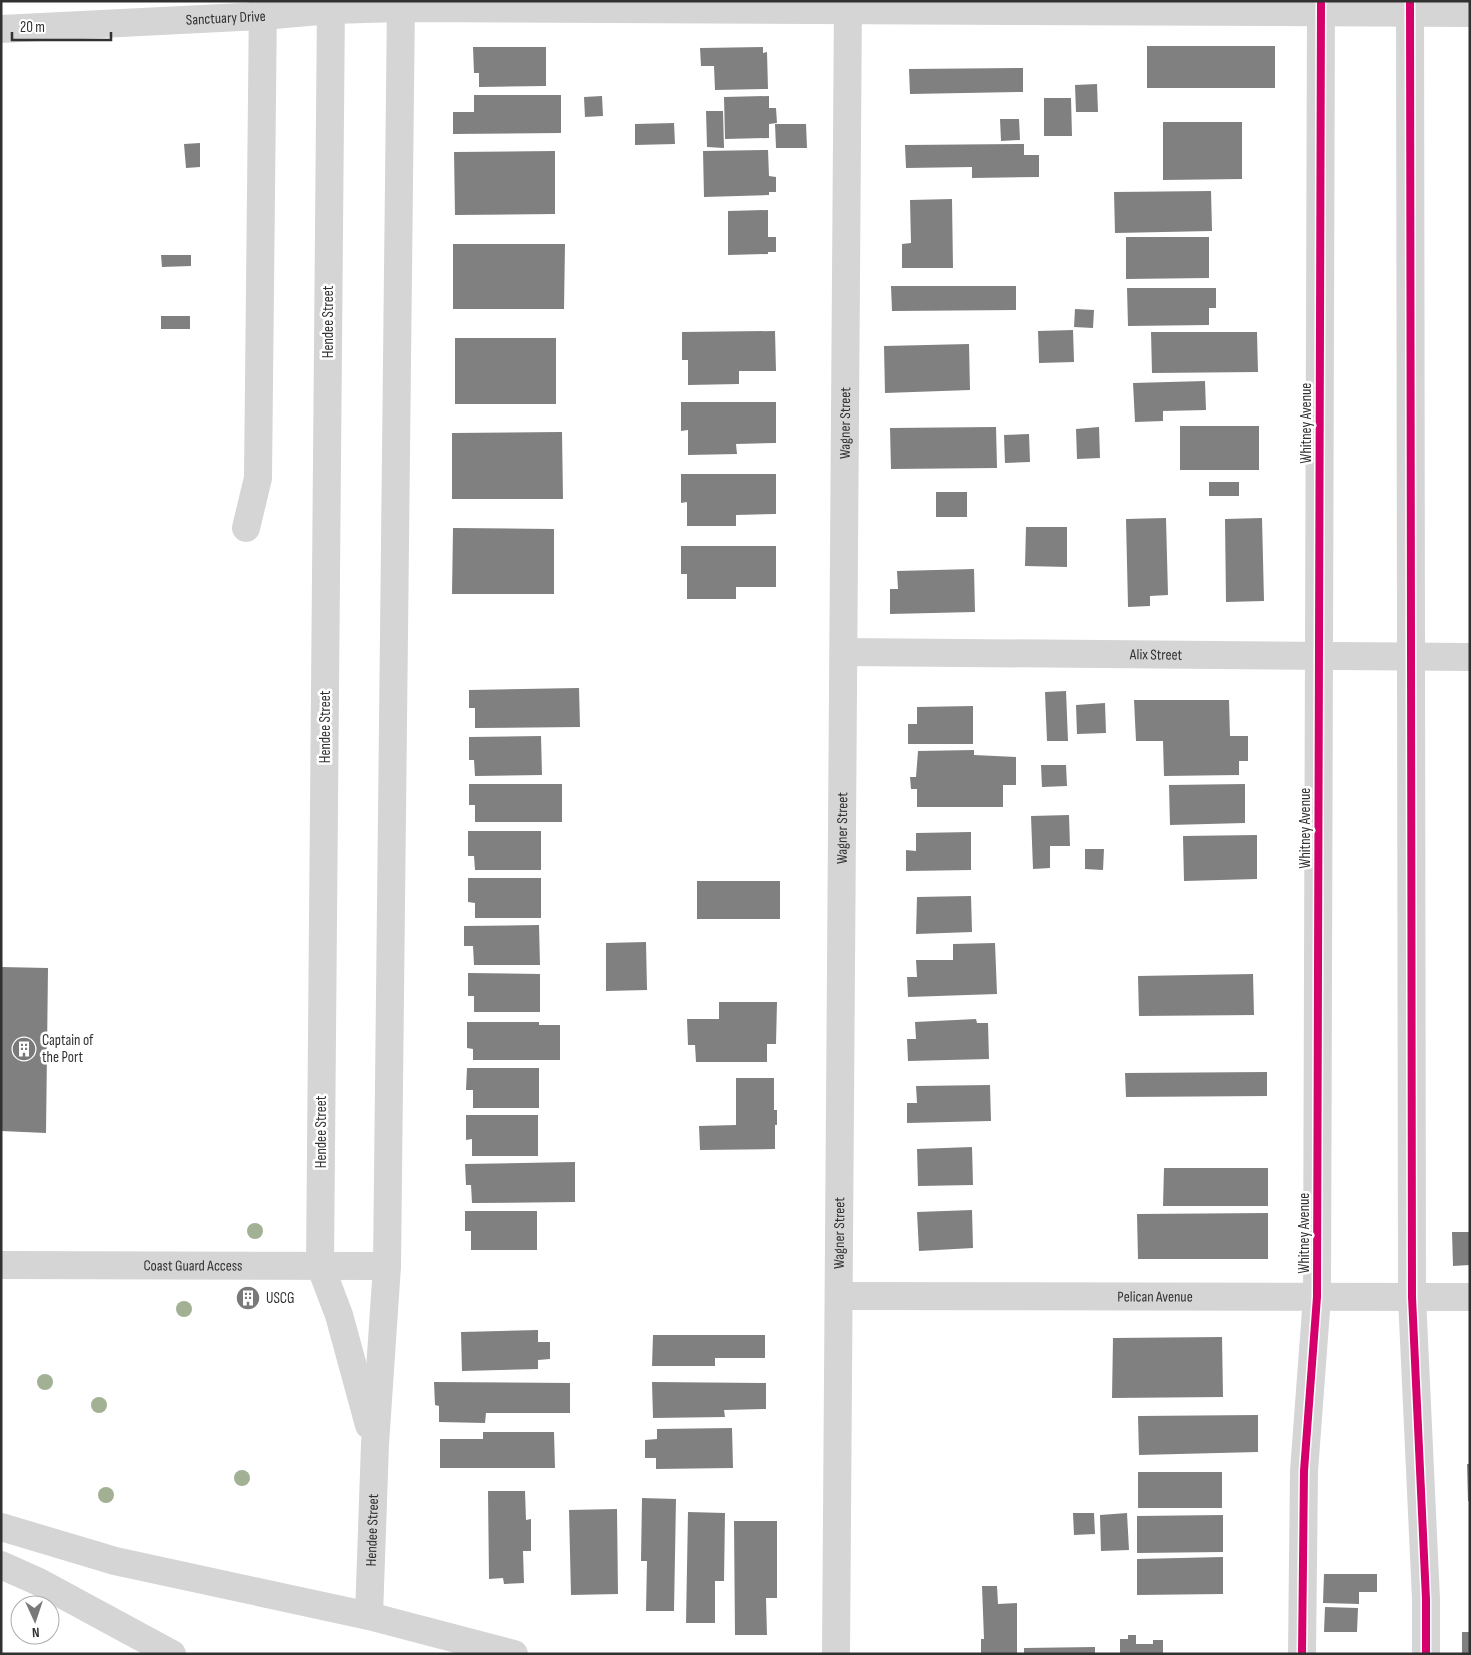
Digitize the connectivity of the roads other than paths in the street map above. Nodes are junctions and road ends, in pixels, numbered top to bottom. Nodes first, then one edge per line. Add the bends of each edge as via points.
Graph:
1 (401, 5) edge
2 (331, 6) edge
3 (848, 6) edge
4 (1321, 6) edge
5 (1410, 7) edge
6 (263, 9) edge
7 (1470, 13) edge
8 (1, 29) edge
9 (246, 528) dead end
10 (844, 652) junction
11 (1319, 656) junction
12 (1410, 657) junction
13 (1470, 657) edge
14 (1, 1265) edge
15 (320, 1265) junction
16 (387, 1266) junction
17 (840, 1296) junction
18 (1317, 1297) junction
19 (1412, 1297) junction
20 (1470, 1297) edge
21 (375, 1444) junction
22 (1, 1527) edge
23 (1, 1565) edge
24 (369, 1616) junction
25 (172, 1654) edge
26 (514, 1654) edge
27 (836, 1654) edge
28 (1302, 1654) edge
29 (1426, 1654) edge

1 - 2 street, Sanctuary Drive
1 - 3 street, Sanctuary Drive
1 - 16 street, Hendee Street
2 - 6 street, Sanctuary Drive
2 - 15 street, Hendee Street
3 - 4 street, Sanctuary Drive
3 - 10 street, Wagner Street
4 - 5 street, Sanctuary Drive
4 - 11 street, Whitney Avenue
5 - 7 street, Sanctuary Drive
5 - 12 street
6 - 8 street, Sanctuary Drive
6 - 9 street via 258,478
10 - 11 street, Alix Street
10 - 17 street, Wagner Street
11 - 12 street, Alix Street
11 - 18 street, Whitney Avenue
12 - 13 street, Alix Street
12 - 19 street
14 - 15 street, Coast Guard Access
15 - 16 street, Coast Guard Access
15 - 21 street, Hendee Street via 339,1315
16 - 21 street, Hendee Street
17 - 18 street, Pelican Avenue
17 - 27 street, Wagner Street
18 - 19 street, Pelican Avenue
18 - 28 street, Whitney Avenue via 1304,1471
19 - 20 street, Pelican Avenue
19 - 29 street
21 - 24 street, Hendee Street
22 - 24 street via 114,1561
23 - 25 street
24 - 26 street

